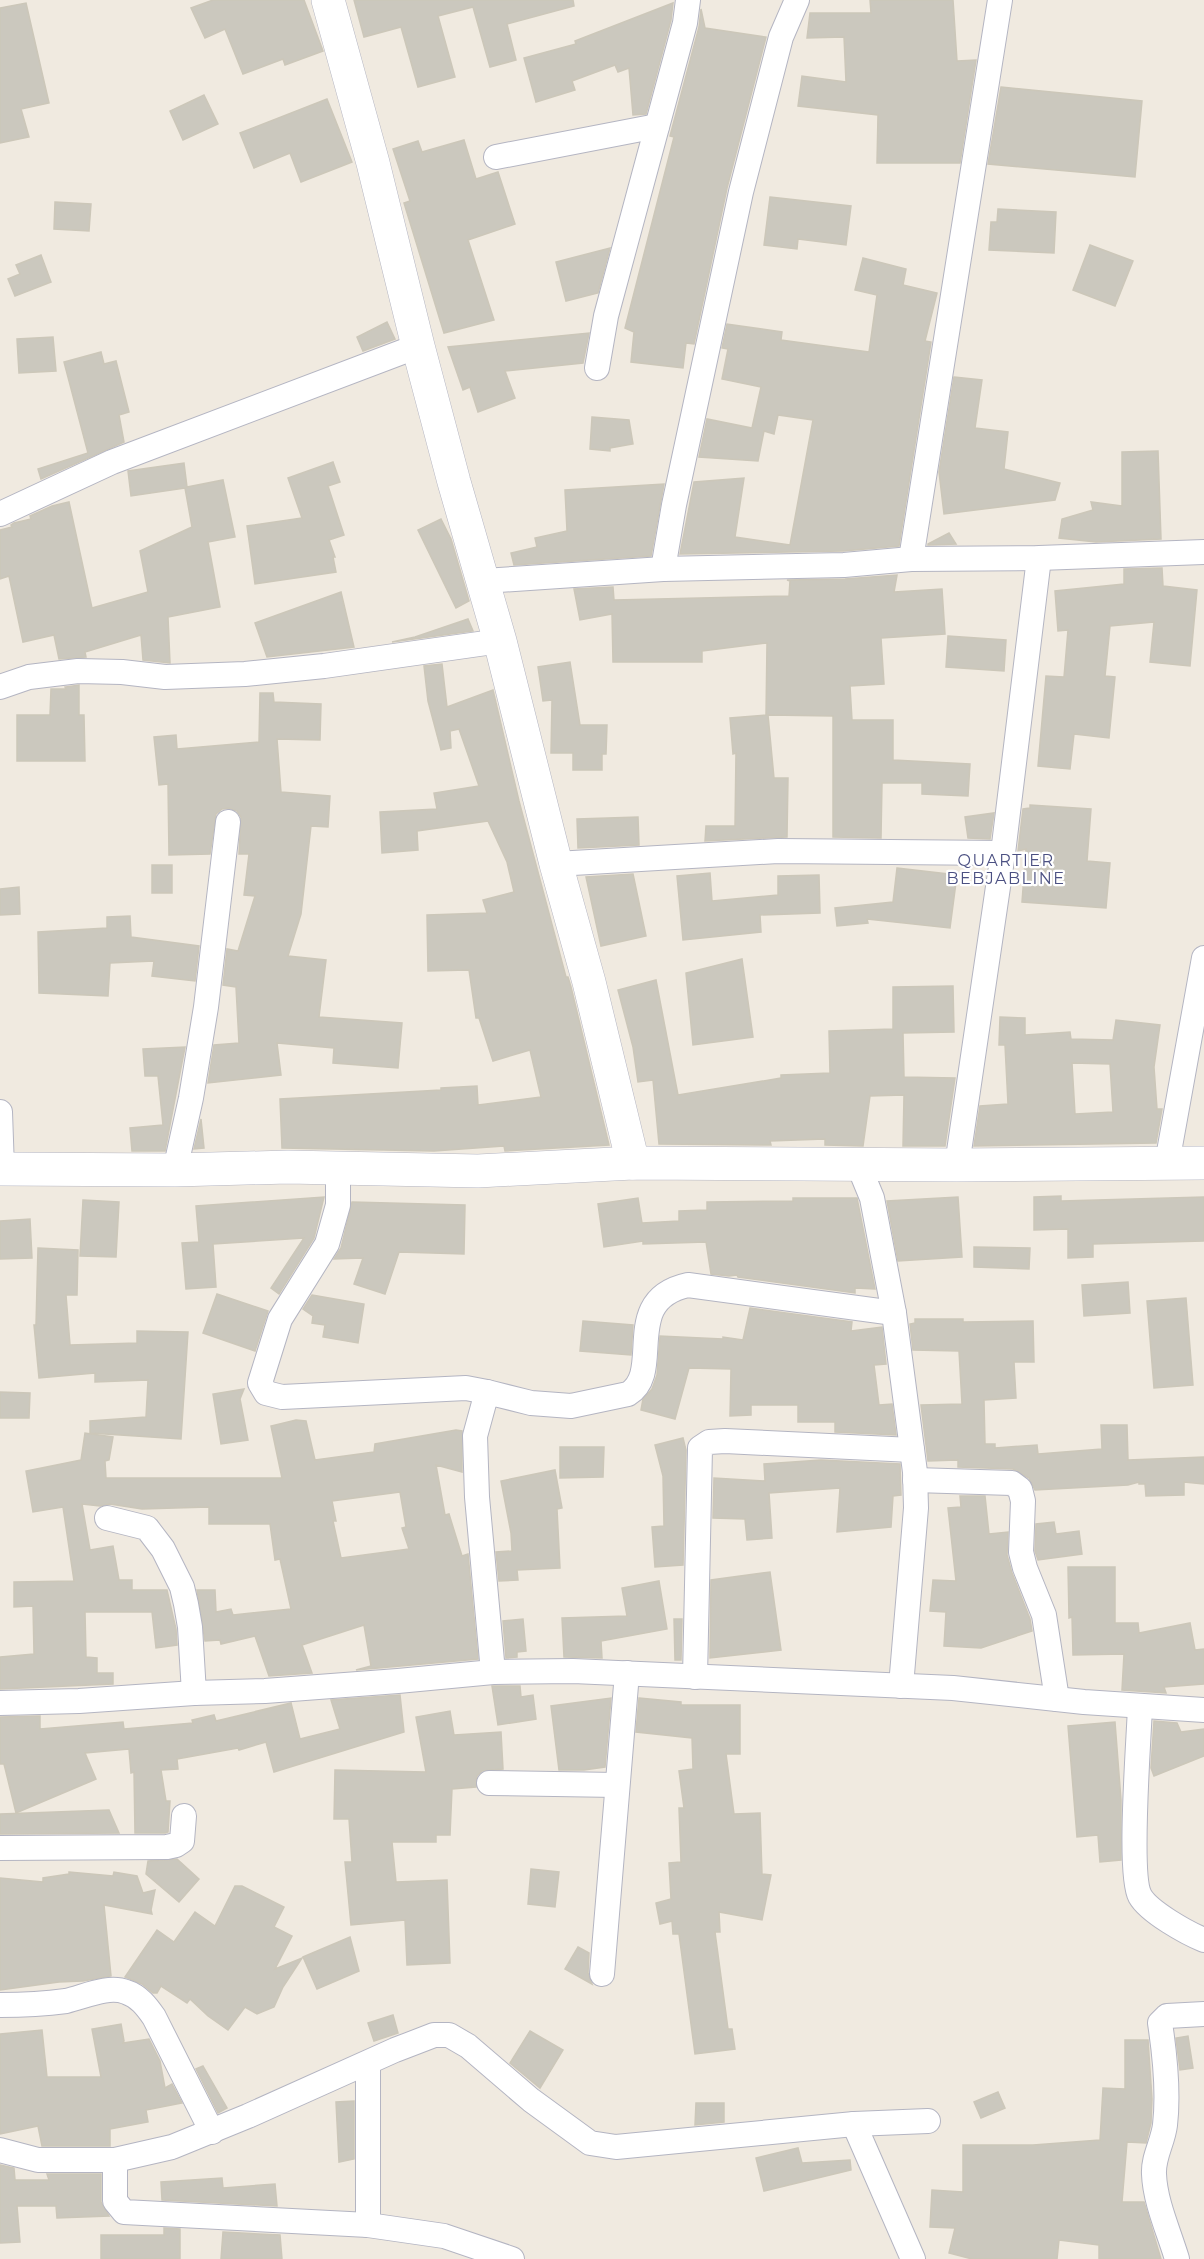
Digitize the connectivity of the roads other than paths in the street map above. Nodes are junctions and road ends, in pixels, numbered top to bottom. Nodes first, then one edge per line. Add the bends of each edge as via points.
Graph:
1 (328, 0) edge
2 (688, 0) edge
3 (797, 0) edge
4 (1000, 0) edge
5 (657, 126) junction
6 (496, 157) dead end
7 (418, 345) junction
8 (597, 368) dead end
9 (0, 514) edge
10 (1204, 552) edge
11 (1040, 558) junction
12 (911, 559) junction
13 (663, 569) junction
14 (484, 581) junction
15 (500, 641) junction
16 (0, 687) edge
17 (228, 822) dead end
18 (1003, 853) junction
19 (556, 864) junction
20 (1204, 958) edge
21 (0, 1112) edge
22 (1167, 1162) junction
23 (633, 1163) junction
24 (1204, 1163) edge
25 (858, 1164) junction
26 (957, 1165) junction
27 (338, 1168) junction
28 (1, 1169) edge
29 (175, 1170) junction
30 (894, 1313) junction
31 (487, 1392) junction
32 (912, 1450) junction
33 (915, 1480) junction
34 (107, 1518) dead end
35 (493, 1672) junction
36 (627, 1673) junction
37 (695, 1677) junction
38 (901, 1686) junction
39 (194, 1693) junction
40 (1057, 1699) junction
41 (0, 1703) edge
42 (1140, 1706) junction
43 (1204, 1710) edge
44 (489, 1783) dead end
45 (617, 1785) junction
46 (184, 1816) dead end
47 (0, 1848) edge
48 (1204, 1940) edge
49 (602, 1974) dead end
50 (0, 2005) edge
51 (1204, 2014) edge
52 (368, 2064) junction
53 (927, 2121) dead end
54 (854, 2124) junction
55 (212, 2132) junction
56 (0, 2150) edge
57 (115, 2160) junction
58 (368, 2225) junction
59 (512, 2259) edge
60 (913, 2259) edge
61 (1177, 2259) edge

1 - 7 main road
2 - 5 street
3 - 13 street via 781,37 741,192
4 - 12 street
5 - 6 street
5 - 8 street via 606,316
7 - 9 street via 112,462
7 - 14 main road
10 - 11 street
11 - 12 street
11 - 18 street
12 - 13 street via 844,565
13 - 14 street
14 - 15 main road
15 - 16 street via 245,674 165,677 78,671 29,677
15 - 19 main road
17 - 29 street via 206,1007
18 - 19 street via 778,852
18 - 26 street
19 - 23 main road
20 - 22 street
21 - 28 street
22 - 24 main road
22 - 26 main road
23 - 25 main road
23 - 27 main road via 478,1171
25 - 26 main road
25 - 30 street via 872,1198
27 - 29 main road
27 - 31 street via 334,1223 323,1251 280,1319 260,1383 266,1393 282,1397 466,1388
28 - 29 main road
30 - 31 street via 688,1285 661,1296 647,1322 639,1384 628,1394 571,1406 531,1403
30 - 32 street
31 - 35 street via 475,1436
32 - 33 street
32 - 37 street via 725,1442 709,1442 700,1448
33 - 38 street
33 - 40 street via 1012,1483 1020,1489 1021,1552 1044,1615
34 - 39 street via 147,1528 167,1556 186,1604
35 - 36 street
35 - 39 street
36 - 37 street
36 - 45 street
37 - 38 street
38 - 40 street
39 - 41 street
40 - 42 street
42 - 43 street
42 - 48 street via 1135,1846 1138,1892 1159,1914
44 - 45 street
45 - 49 street
46 - 47 street via 182,1840 167,1847
50 - 55 street via 34,2005 111,1990 126,1992 141,2001 154,2017
51 - 61 street via 1167,2016 1160,2023 1167,2109 1156,2158 1155,2188
52 - 54 street via 434,2035 449,2035 590,2143 616,2147
52 - 55 street
52 - 58 street
53 - 54 street
54 - 60 street
55 - 57 street via 172,2147
56 - 57 street via 38,2160
57 - 58 street via 116,2201 124,2212
58 - 59 street via 444,2236

